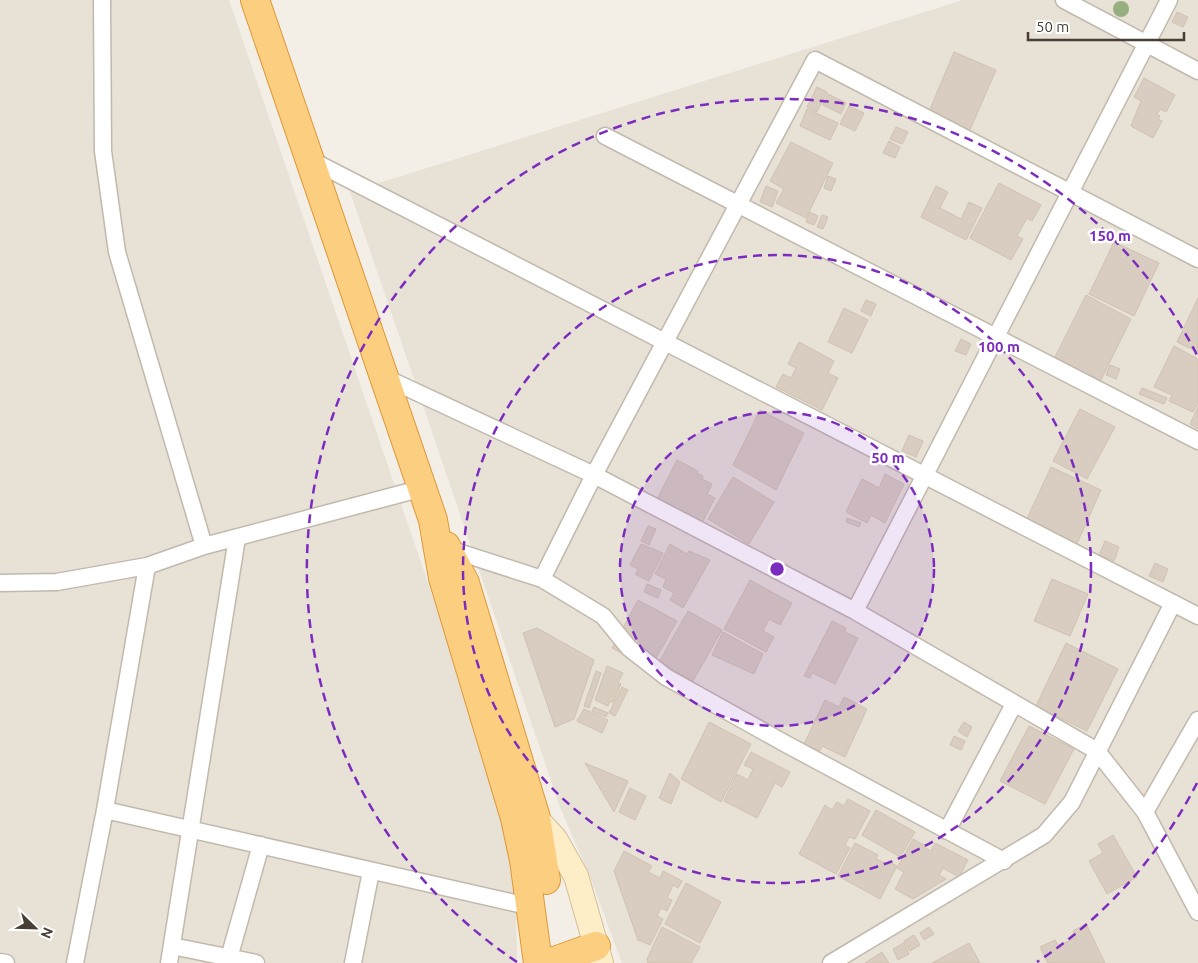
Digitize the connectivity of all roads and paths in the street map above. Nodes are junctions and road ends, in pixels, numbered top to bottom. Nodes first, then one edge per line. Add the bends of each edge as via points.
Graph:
1 (102, 0) edge
2 (255, 0) edge
3 (1064, 0) edge
4 (1169, 0) edge
5 (1146, 44) junction
6 (1198, 71) edge
7 (605, 136) dead end
8 (311, 160) junction
9 (1070, 193) junction
10 (738, 205) junction
11 (1198, 259) edge
12 (996, 337) junction
13 (665, 341) junction
14 (384, 377) junction
15 (1198, 441) edge
16 (594, 475) junction
17 (925, 475) junction
18 (423, 488) junction
19 (237, 538) junction
20 (204, 546) junction
21 (443, 548) junction
22 (147, 566) junction
23 (542, 579) junction
24 (0, 583) edge
25 (1173, 603) junction
26 (855, 611) junction
27 (1198, 616) edge
28 (1014, 704) junction
29 (1198, 720) edge
30 (1097, 751) junction
31 (105, 810) junction
32 (1145, 812) junction
33 (536, 818) junction
34 (191, 830) junction
35 (947, 830) junction
36 (261, 845) junction
37 (1004, 861) junction
38 (371, 870) junction
39 (532, 907) junction
40 (1198, 912) edge
41 (172, 946) junction
42 (599, 955) edge
43 (229, 958) junction
44 (0, 962) edge
45 (549, 962) edge
46 (6, 963) edge
47 (75, 963) edge
48 (169, 963) edge
49 (256, 963) edge
50 (354, 963) edge
51 (832, 963) edge

1 - 20 street via 103,151 117,252
2 - 8 highway
3 - 5 street
4 - 5 street
5 - 6 street
5 - 9 street
7 - 10 street
8 - 13 street
8 - 14 highway
9 - 10 street via 815,60
9 - 11 street
9 - 12 street
10 - 12 street
10 - 13 street
12 - 15 street
12 - 17 street
13 - 16 street
13 - 17 street
14 - 16 street
14 - 18 highway
16 - 23 street
16 - 26 street
17 - 25 street
17 - 26 street
18 - 19 street
18 - 21 highway
19 - 20 street
19 - 34 street
20 - 22 street
21 - 23 street
21 - 33 highway via 465,583
21 - 39 highway via 443,578 515,818
22 - 24 street via 57,582
22 - 31 street
23 - 35 street via 603,616 629,648 666,677
25 - 27 street
25 - 30 street
26 - 28 street
28 - 30 street
28 - 35 street
29 - 32 street
30 - 32 street
30 - 37 street via 1072,802 1053,825 1044,835
31 - 34 street
31 - 47 street
32 - 40 street
33 - 42 main road via 555,839 576,876
33 - 45 highway via 550,903
34 - 36 street
34 - 41 street
35 - 37 street
36 - 38 street
36 - 43 street
37 - 51 street
38 - 39 street
38 - 50 street
39 - 45 highway
41 - 43 street
41 - 48 street
42 - 45 highway
43 - 49 street
44 - 46 street

